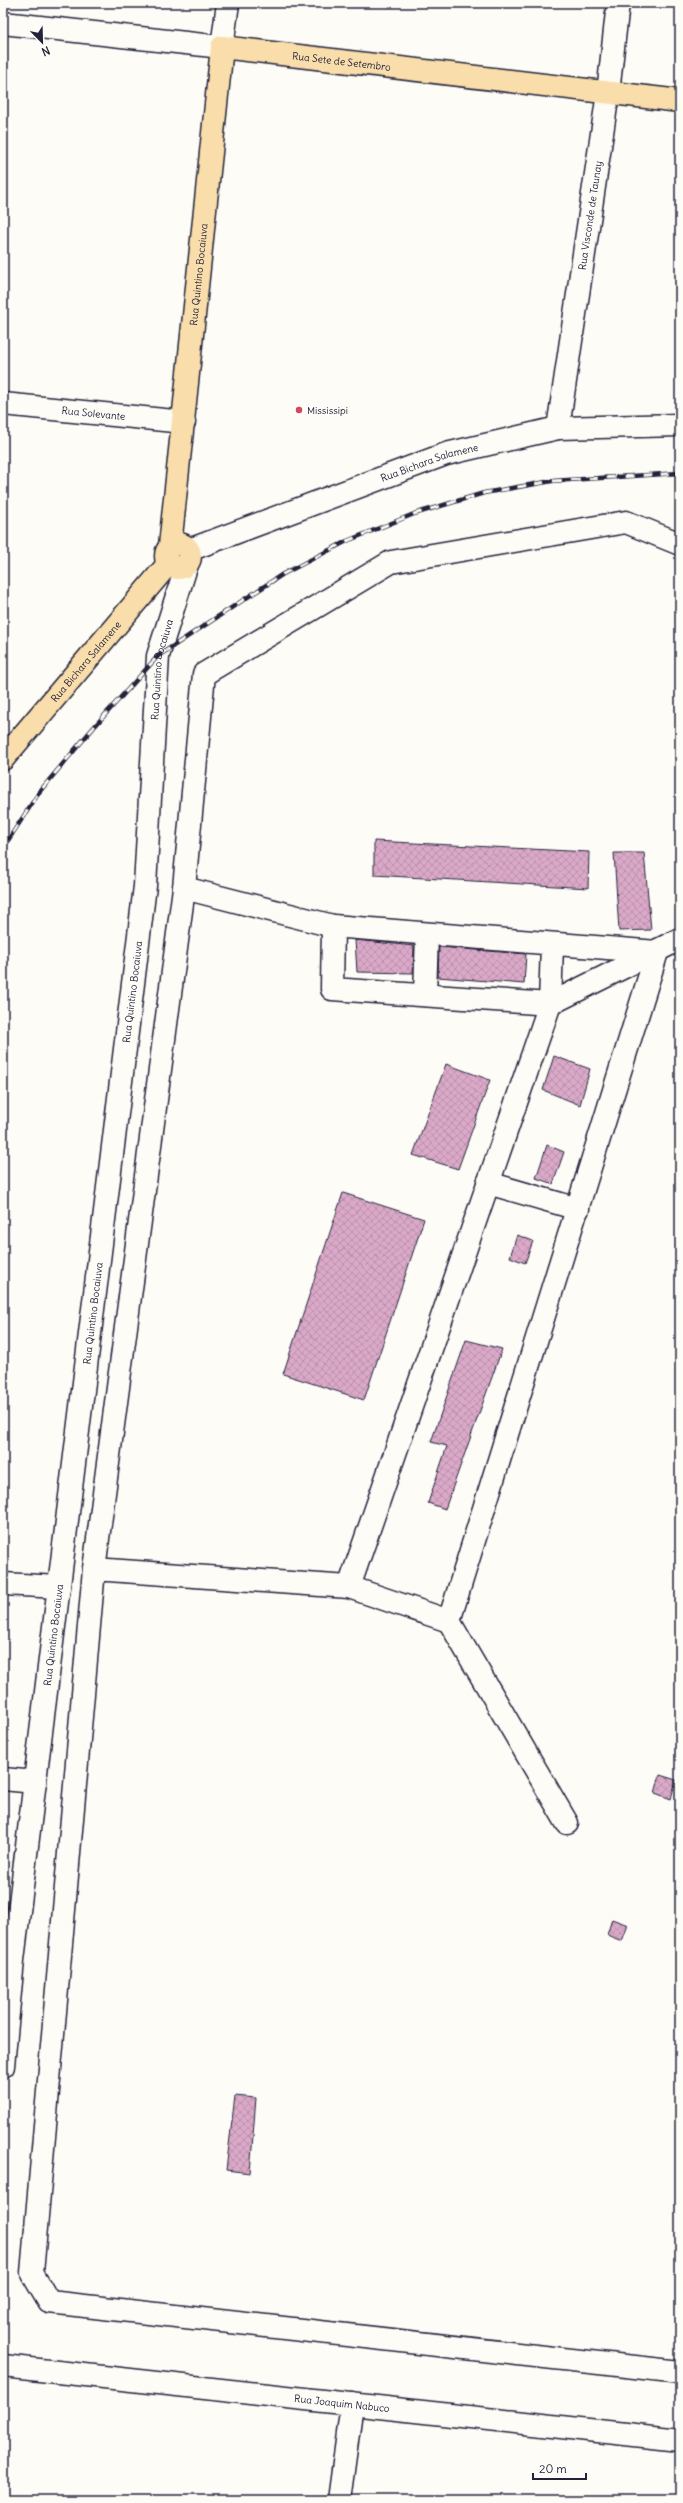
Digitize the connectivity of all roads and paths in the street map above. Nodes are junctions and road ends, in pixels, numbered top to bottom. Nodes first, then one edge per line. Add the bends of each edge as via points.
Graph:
1 (228, 3) edge
2 (618, 3) edge
3 (3, 23) edge
4 (222, 47) junction
5 (608, 93) junction
6 (680, 101) edge
7 (3, 404) edge
8 (184, 422) junction
9 (680, 425) edge
10 (558, 428) junction
11 (680, 544) edge
12 (179, 556) junction
13 (3, 759) edge
14 (184, 888) junction
15 (333, 926) junction
16 (428, 934) junction
17 (680, 939) edge
18 (552, 945) junction
19 (657, 952) junction
20 (425, 995) junction
21 (550, 1004) junction
22 (488, 1183) junction
23 (578, 1209) junction
24 (94, 1569) junction
25 (3, 1584) edge
26 (59, 1587) junction
27 (349, 1587) junction
28 (449, 1621) junction
29 (3, 1779) edge
30 (34, 1782) junction
31 (567, 1823) dead end
32 (8, 1960) edge
33 (3, 2066) edge
34 (3, 2366) edge
35 (680, 2372) edge
36 (352, 2404) junction
37 (680, 2440) edge
38 (339, 2500) edge

1 - 4 street, Rua Quintino Bocaiuva
2 - 5 street, Rua Visconde de Taunay
3 - 4 street, Rua Sete de Setembro
4 - 5 main road, Rua Sete de Setembro
4 - 8 main road, Rua Quintino Bocaiuva
5 - 6 main road, Rua Sete de Setembro
5 - 10 street, Rua Visconde de Taunay
7 - 8 street, Rua Solevante
8 - 12 main road, Rua Quintino Bocaiuva
9 - 10 street, Rua Bichara Salamene
10 - 12 street, Rua Bichara Salamene via 446,454
11 - 14 street via 626,522 391,562 204,674
12 - 13 main road, Rua Bichara Salamene
12 - 26 street, Rua Quintino Bocaiuva via 158,656 145,886
14 - 15 street
14 - 24 street
15 - 16 street
15 - 20 street via 332,989
16 - 18 street
16 - 20 street
17 - 19 street
18 - 19 street
18 - 21 street
19 - 21 street
19 - 23 street
20 - 21 street
21 - 22 street
22 - 23 street
22 - 27 street
23 - 28 street
24 - 27 street
24 - 35 street via 32,2273 49,2302
25 - 26 street
26 - 30 street, Rua Quintino Bocaiuva
27 - 28 street
28 - 31 street
29 - 30 street
30 - 32 street, Rua Quintino Bocaiuva
32 - 33 street, Rua Quintino Bocaiuva
34 - 36 street, Rua Joaquim Nabuco
36 - 37 street, Rua Joaquim Nabuco
36 - 38 street

